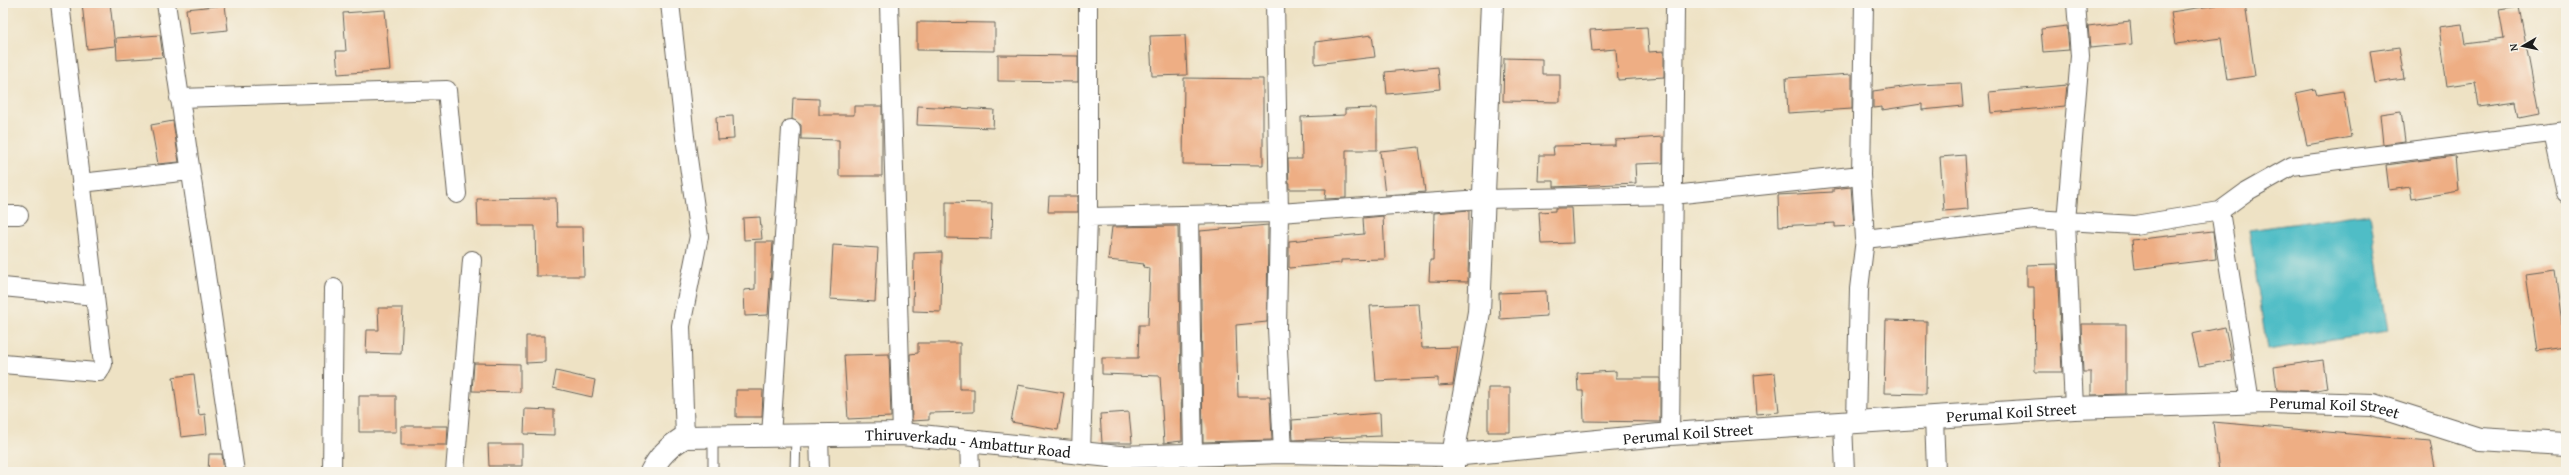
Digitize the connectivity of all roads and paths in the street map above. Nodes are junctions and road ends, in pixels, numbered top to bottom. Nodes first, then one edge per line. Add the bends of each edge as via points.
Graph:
1 (60, 3) edge
2 (166, 3) edge
3 (670, 3) edge
4 (889, 3) edge
5 (1088, 3) edge
6 (1275, 3) edge
7 (1492, 3) edge
8 (1864, 3) edge
9 (2076, 3) edge
10 (1675, 9) dead end
11 (179, 98) junction
12 (791, 129) dead end
13 (2560, 132) edge
14 (190, 171) junction
15 (1861, 175) junction
16 (81, 183) junction
17 (2566, 192) edge
18 (457, 194) dead end
19 (1673, 195) junction
20 (1482, 199) junction
21 (2220, 211) junction
22 (1280, 213) junction
23 (1189, 215) junction
24 (1088, 217) junction
25 (2066, 221) junction
26 (1865, 239) junction
27 (472, 260) dead end
28 (3, 287) edge
29 (334, 288) dead end
30 (95, 296) junction
31 (3, 364) edge
32 (2250, 402) junction
33 (2074, 408) junction
34 (1934, 417) junction
35 (1850, 422) junction
36 (902, 434) junction
37 (1670, 434) junction
38 (796, 435) junction
39 (819, 435) junction
40 (713, 436) junction
41 (771, 436) junction
42 (684, 437) junction
43 (969, 441) junction
44 (2566, 444) edge
45 (1283, 452) junction
46 (1081, 453) junction
47 (1193, 456) junction
48 (1453, 464) edge
49 (1119, 465) edge
50 (234, 472) edge
51 (332, 472) edge
52 (455, 472) edge
53 (650, 472) edge
54 (713, 472) edge
55 (795, 472) edge
56 (820, 472) edge
57 (970, 472) edge
58 (1845, 472) edge
59 (1936, 472) edge

1 - 16 street
2 - 11 street
3 - 42 street via 699,236 681,326
4 - 36 street
5 - 24 street
6 - 22 street
7 - 20 street
8 - 15 street
9 - 25 street via 2080,56
10 - 19 street
11 - 14 street
11 - 18 street via 447,90
12 - 41 street
13 - 17 street
13 - 21 street via 2292,166 2246,192
14 - 16 street
14 - 50 street
15 - 19 street
15 - 26 street
16 - 30 street
19 - 20 street
19 - 37 street
20 - 22 street
20 - 48 street via 1479,312
21 - 25 street via 2135,224
21 - 32 street
22 - 23 street
22 - 45 street via 1277,328
23 - 24 street
23 - 47 street
24 - 46 street
25 - 26 street via 2034,219
25 - 33 street
26 - 35 street
27 - 52 street
28 - 30 street
29 - 51 street
30 - 31 street via 103,364 99,372
32 - 33 street, Perumal Koil Street
32 - 44 street, Perumal Koil Street via 2374,405 2480,440
33 - 34 street, Perumal Koil Street
34 - 35 street, Perumal Koil Street
34 - 59 street
35 - 37 street, Perumal Koil Street
35 - 58 street
36 - 39 street, Thiruverkadu - Ambattur Road
36 - 43 street, Thiruverkadu - Ambattur Road
37 - 48 street, Perumal Koil Street
38 - 39 street, Thiruverkadu - Ambattur Road
38 - 41 street, Thiruverkadu - Ambattur Road
38 - 55 lane
39 - 56 street
40 - 41 street, Thiruverkadu - Ambattur Road
40 - 42 street, Thiruverkadu - Ambattur Road
40 - 54 lane
42 - 53 street via 670,446
43 - 46 street, Thiruverkadu - Ambattur Road
43 - 57 street
45 - 47 street, Thiruverkadu - Ambattur Road
45 - 48 street, Thiruverkadu - Ambattur Road
46 - 49 street, Thiruverkadu - Ambattur Road
47 - 49 street, Thiruverkadu - Ambattur Road

